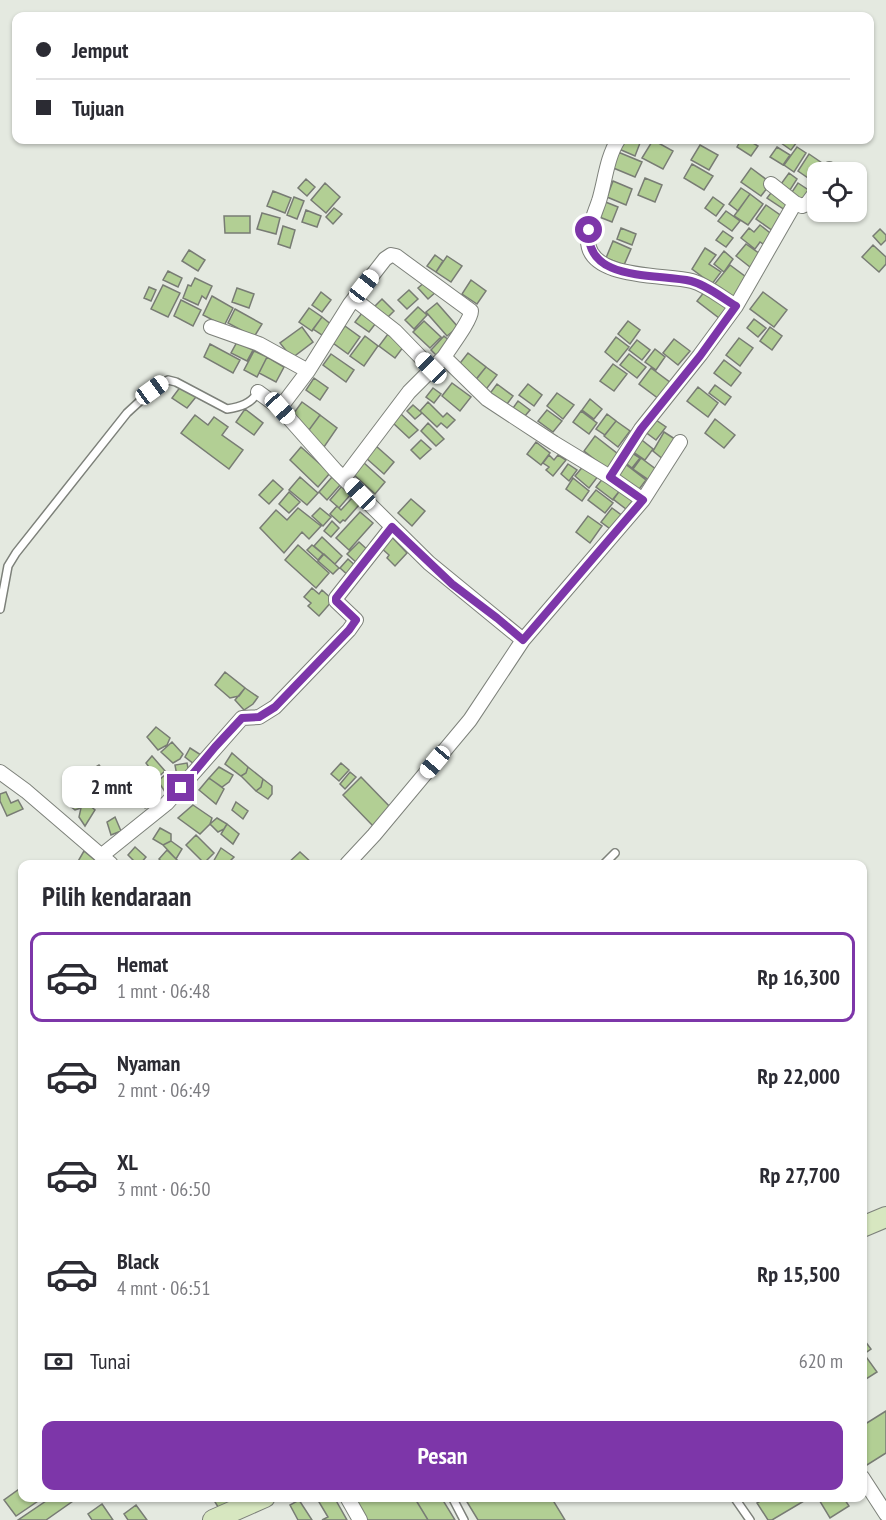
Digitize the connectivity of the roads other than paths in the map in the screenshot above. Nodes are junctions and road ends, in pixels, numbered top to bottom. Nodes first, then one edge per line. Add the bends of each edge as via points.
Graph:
1 (615, 144) edge
2 (771, 184) dead end
3 (795, 203) junction
4 (807, 204) edge
5 (354, 299) junction
6 (736, 306) junction
7 (211, 327) dead end
8 (444, 357) junction
9 (431, 368) junction
10 (308, 371) junction
11 (258, 392) joint
12 (280, 408) junction
13 (680, 442) dead end
14 (610, 477) junction
15 (344, 478) junction
16 (643, 500) junction
17 (392, 527) junction
18 (0, 609) edge
19 (523, 640) junction
20 (0, 772) edge
21 (615, 853) dead end
22 (106, 860) edge
23 (351, 860) edge
24 (608, 860) edge
25 (886, 1217) edge
26 (867, 1225) edge
27 (867, 1485) edge
28 (254, 1502) edge
29 (350, 1502) edge
30 (455, 1502) edge
31 (737, 1502) edge
32 (886, 1514) edge
33 (213, 1520) edge
34 (360, 1520) edge
35 (464, 1520) edge
36 (750, 1520) edge

1 - 6 street via 589,230 591,252 602,263 630,275 695,282
2 - 3 street
3 - 4 street
3 - 6 street
5 - 8 street via 385,259 396,256 471,311 471,318
5 - 9 street via 395,331
5 - 10 street
6 - 14 street via 641,429
7 - 10 street via 259,344
8 - 9 street
8 - 14 street via 487,399
9 - 15 street
10 - 12 street
11 - 12 street
11 - 18 lane via 248,403 227,409 176,382 168,380 152,390 127,413 16,553 8,566
12 - 15 street
13 - 16 street
14 - 16 street
15 - 17 street
16 - 19 street
17 - 19 street via 452,584
17 - 22 street via 336,598 356,620 349,630 275,707 259,717 242,718 167,803
19 - 23 street via 470,720
20 - 22 street
21 - 24 lane
25 - 26 main road
27 - 32 street
28 - 33 main road
29 - 34 street
30 - 35 lane
31 - 36 lane

